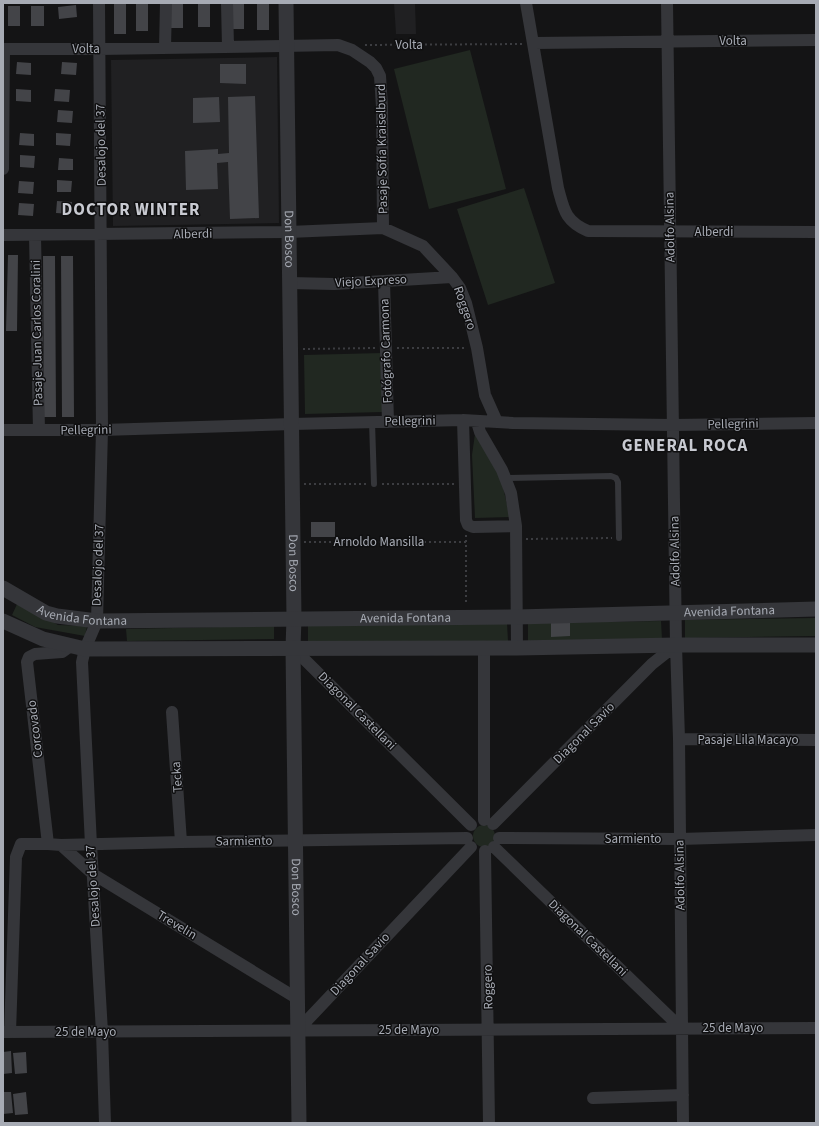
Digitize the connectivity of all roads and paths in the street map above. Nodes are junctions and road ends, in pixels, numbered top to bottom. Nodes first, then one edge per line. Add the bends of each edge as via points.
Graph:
1 (99, 3) edge
2 (166, 3) edge
3 (227, 3) edge
4 (286, 3) edge
5 (526, 3) edge
6 (667, 3) edge
7 (816, 40) edge
8 (668, 42) junction
9 (534, 43) junction
10 (338, 45) joint
11 (360, 45) dead end
12 (287, 46) junction
13 (228, 47) junction
14 (165, 48) junction
15 (4, 49) edge
16 (100, 49) junction
17 (3, 169) edge
18 (383, 228) junction
19 (289, 232) junction
20 (670, 232) junction
21 (816, 232) edge
22 (3, 235) edge
23 (102, 235) junction
24 (35, 236) junction
25 (452, 277) junction
26 (384, 281) junction
27 (290, 283) junction
28 (463, 420) junction
29 (372, 422) junction
30 (388, 422) junction
31 (477, 422) junction
32 (497, 422) junction
33 (816, 423) edge
34 (292, 424) junction
35 (673, 425) junction
36 (3, 430) edge
37 (39, 430) junction
38 (102, 430) junction
39 (506, 478) junction
40 (374, 484) dead end
41 (467, 522) junction
42 (516, 526) junction
43 (619, 538) joint
44 (516, 539) junction
45 (293, 542) junction
46 (466, 542) junction
47 (4, 591) edge
48 (816, 609) edge
49 (676, 613) junction
50 (466, 617) junction
51 (516, 617) junction
52 (294, 618) junction
53 (3, 621) edge
54 (97, 621) junction
55 (676, 645) junction
56 (816, 645) edge
57 (69, 646) junction
58 (293, 648) junction
59 (484, 648) junction
60 (517, 648) junction
61 (85, 650) junction
62 (172, 712) dead end
63 (679, 739) junction
64 (816, 740) edge
65 (489, 822) junction
66 (471, 825) junction
67 (816, 836) edge
68 (680, 839) junction
69 (296, 840) junction
70 (181, 842) junction
71 (469, 842) junction
72 (48, 844) junction
73 (61, 845) junction
74 (91, 845) junction
75 (493, 845) junction
76 (93, 874) junction
77 (8, 901) edge
78 (298, 999) junction
79 (816, 1028) edge
80 (682, 1029) junction
81 (298, 1030) junction
82 (489, 1030) junction
83 (6, 1032) edge
84 (102, 1032) junction
85 (683, 1095) junction
86 (593, 1098) dead end
87 (104, 1123) edge
88 (299, 1123) edge
89 (489, 1123) edge
90 (683, 1123) edge

1 - 16 street, Desalojo del 37
2 - 14 street
3 - 13 street
4 - 12 street, Don Bosco
5 - 9 street
6 - 8 street, Adolfo Alsina
7 - 8 street, Volta
8 - 9 street, Volta
8 - 20 street, Adolfo Alsina
9 - 11 path, Volta
9 - 20 street, Alberdi via 558,188 568,218 576,226 588,231
10 - 12 street, Volta
10 - 18 street, Pasaje Sofía Kraiselburd via 352,50 370,62 380,76
12 - 13 street, Volta
12 - 19 street, Don Bosco
13 - 14 street, Volta
14 - 16 street, Volta
15 - 16 street, Volta
15 - 17 street
16 - 23 street, Desalojo del 37
18 - 19 street, Alberdi
18 - 25 street, Roggero via 423,246
19 - 23 street, Alberdi
19 - 27 street, Don Bosco
20 - 21 street, Alberdi
20 - 35 street, Adolfo Alsina
22 - 24 street, Alberdi
23 - 24 street, Alberdi
23 - 38 street, Desalojo del 37
24 - 37 street, Pasaje Juan Carlos Coralini
25 - 26 street, Viejo Expreso
25 - 32 street, Roggero via 466,303 485,395
26 - 27 street, Viejo Expreso
26 - 30 street, Fotógrafo Carmona
27 - 34 street, Don Bosco
28 - 30 street, Pellegrini
28 - 31 street, Pellegrini
28 - 41 street
29 - 30 street, Pellegrini
29 - 34 street, Pellegrini
29 - 40 lane
31 - 32 street, Pellegrini
31 - 39 street
32 - 35 street, Pellegrini
33 - 35 street, Pellegrini
34 - 38 street, Pellegrini
34 - 45 street, Don Bosco
35 - 49 street, Adolfo Alsina
36 - 37 street, Pellegrini
37 - 38 street, Pellegrini
38 - 54 street, Desalojo del 37
39 - 42 street
39 - 43 lane via 616,478
41 - 42 street via 473,527
41 - 46 path
42 - 44 street
43 - 44 path
44 - 51 street
45 - 46 path, Arnoldo Mansilla
45 - 52 street, Don Bosco
46 - 50 path
47 - 54 street, Avenida Fontana via 46,613
48 - 49 street, Avenida Fontana
49 - 51 street, Avenida Fontana
49 - 55 street, Adolfo Alsina
50 - 51 street, Avenida Fontana
50 - 52 street, Avenida Fontana
51 - 60 street
52 - 54 street, Avenida Fontana
52 - 58 street, Don Bosco
53 - 57 street via 43,639
54 - 61 street, Desalojo del 37
55 - 56 street
55 - 60 street
55 - 63 street, Adolfo Alsina
55 - 65 street, Diagonal Savio via 652,664
57 - 61 street
57 - 72 street, Corcovado via 62,652 35,654 29,657 27,662
58 - 59 street
58 - 61 street
58 - 66 street, Diagonal Castellani
58 - 69 street, Don Bosco
59 - 60 street
59 - 65 street
61 - 74 street, Desalojo del 37 via 82,662
62 - 70 street, Tecka
63 - 64 street, Pasaje Lila Macayo
63 - 68 street, Adolfo Alsina
65 - 66 street via 478,820
65 - 75 street via 497,828
66 - 71 street via 468,832
67 - 68 street, Sarmiento
68 - 75 street, Sarmiento
68 - 80 street, Adolfo Alsina
69 - 70 street, Sarmiento
69 - 71 street, Sarmiento
69 - 78 street, Don Bosco
70 - 74 street, Sarmiento
71 - 75 street via 476,850
71 - 81 street, Diagonal Savio
72 - 73 street, Sarmiento
72 - 77 street, Sarmiento via 21,844
73 - 74 street, Sarmiento
73 - 76 street, Trevelin
74 - 76 street, Desalojo del 37
75 - 80 street, Diagonal Castellani
75 - 82 street, Roggero
76 - 78 street, Trevelin
76 - 84 street, Desalojo del 37
77 - 83 street
78 - 81 street, Don Bosco
79 - 80 street, 25 de Mayo
80 - 82 street, 25 de Mayo
80 - 85 street, Adolfo Alsina
81 - 82 street, 25 de Mayo
81 - 84 street, 25 de Mayo
81 - 88 street, Don Bosco
82 - 89 street, Roggero
83 - 84 street, 25 de Mayo
84 - 87 street, Desalojo del 37
85 - 86 street
85 - 90 street, Adolfo Alsina

